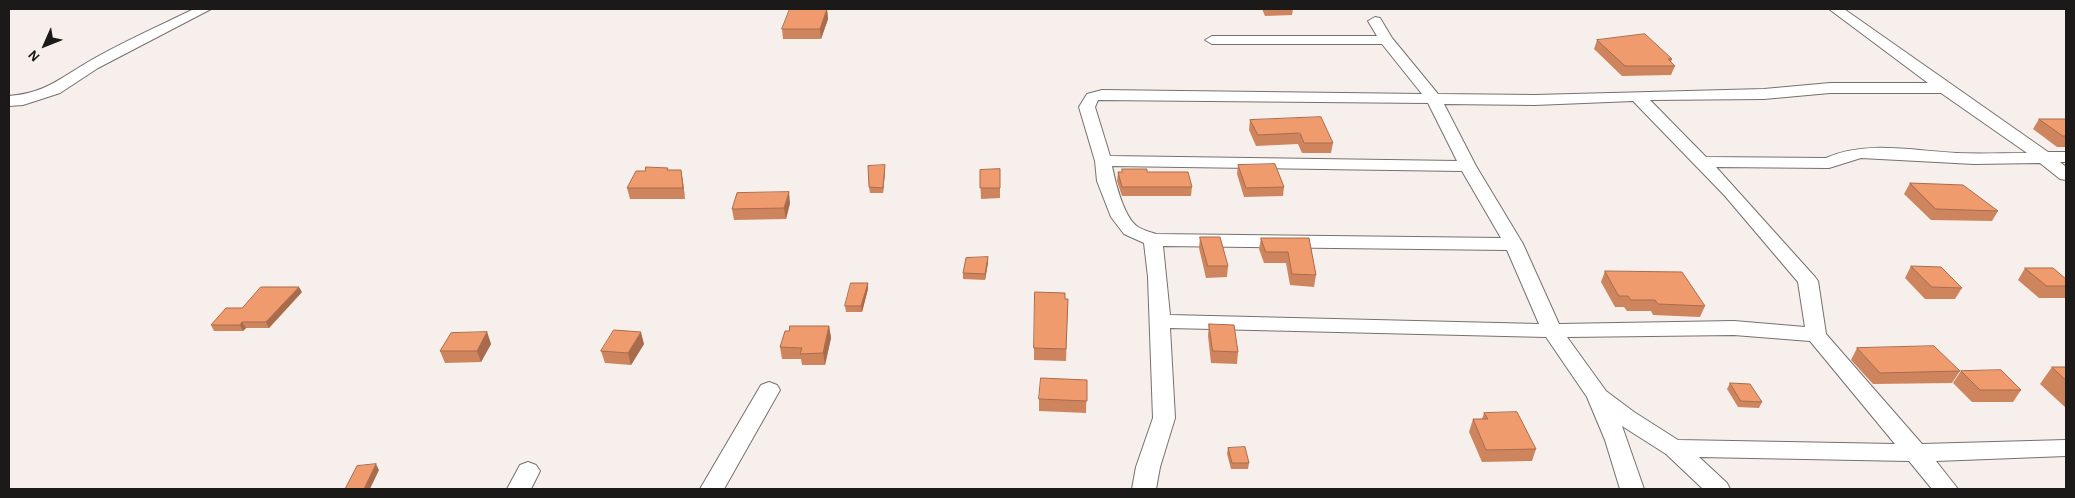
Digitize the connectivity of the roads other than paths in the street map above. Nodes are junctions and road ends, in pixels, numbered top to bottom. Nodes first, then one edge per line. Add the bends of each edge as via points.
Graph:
1 (204, 9) edge
2 (1836, 9) edge
3 (1375, 21) dead end
4 (1212, 40) dead end
5 (1386, 40) junction
6 (1944, 88) junction
7 (1638, 96) junction
8 (1433, 98) junction
9 (9, 101) edge
10 (2066, 157) edge
11 (2045, 158) junction
12 (1103, 161) junction
13 (1702, 162) junction
14 (1468, 166) junction
15 (2066, 175) edge
16 (1153, 240) junction
17 (1514, 244) junction
18 (1160, 320) junction
19 (1552, 331) junction
20 (1816, 335) junction
21 (769, 390) dead end
22 (1596, 395) junction
23 (1674, 448) junction
24 (2066, 448) edge
25 (1914, 453) junction
26 (712, 489) edge
27 (1144, 489) edge
28 (1632, 489) edge
29 (1718, 489) edge
30 (1946, 489) edge

1 - 9 street via 93,65 55,90
2 - 6 street
3 - 5 street
4 - 5 street
5 - 8 street
6 - 7 street via 1830,88 1764,94
6 - 11 street
7 - 8 street via 1535,100
7 - 13 street
8 - 12 street via 1092,97 1087,106
8 - 14 street
10 - 11 street
11 - 13 street via 1974,159 1861,153 1829,163
11 - 15 street
12 - 14 street
12 - 16 street via 1106,181 1120,217 1130,230
13 - 20 street via 1808,281
14 - 17 street
16 - 17 street
16 - 18 street
17 - 19 street
18 - 19 street
18 - 27 street via 1164,418
19 - 20 street via 1734,328
19 - 22 street
20 - 25 street
21 - 26 street
22 - 23 street
22 - 28 street via 1617,440
23 - 25 street
23 - 29 street
24 - 25 street
25 - 30 street

